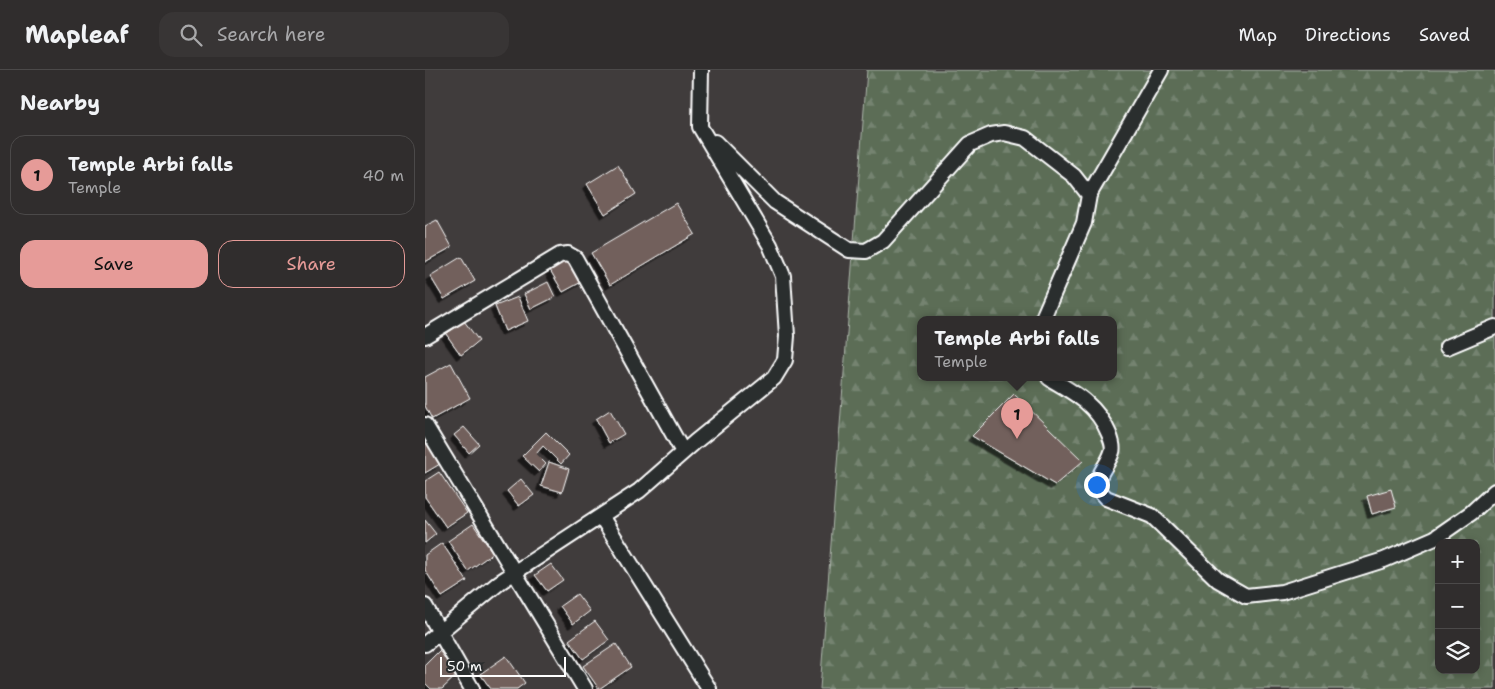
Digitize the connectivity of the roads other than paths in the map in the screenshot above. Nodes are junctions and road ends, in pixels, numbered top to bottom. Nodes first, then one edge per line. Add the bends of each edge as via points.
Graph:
1 (701, 70) edge
2 (1161, 70) edge
3 (700, 127) junction
4 (1089, 195) junction
5 (1043, 316) edge
6 (1495, 327) edge
7 (425, 336) edge
8 (1447, 347) dead end
9 (1054, 381) edge
10 (425, 425) edge
11 (683, 452) junction
12 (1495, 491) edge
13 (601, 516) junction
14 (514, 572) junction
15 (425, 606) edge
16 (439, 632) junction
17 (425, 644) edge
18 (472, 689) edge
19 (585, 689) edge
20 (709, 689) edge

1 - 3 street
2 - 4 street
3 - 4 street via 775,202 849,250 866,251 883,242 970,144 991,135 1004,133 1025,138 1074,176
3 - 11 street via 769,245 783,276 787,336 785,360 774,378
4 - 5 street via 1084,223
6 - 8 street
7 - 11 street via 560,255 568,254 575,258
9 - 12 street via 1087,401 1103,419 1111,439 1113,451 1099,474 1096,487 1106,498 1152,516 1218,580 1246,596 1282,592 1384,560 1435,538 1471,513
10 - 14 street
11 - 13 street via 639,491
13 - 14 street
13 - 20 street
14 - 16 street
14 - 19 street
15 - 16 street
16 - 17 street
16 - 18 street

